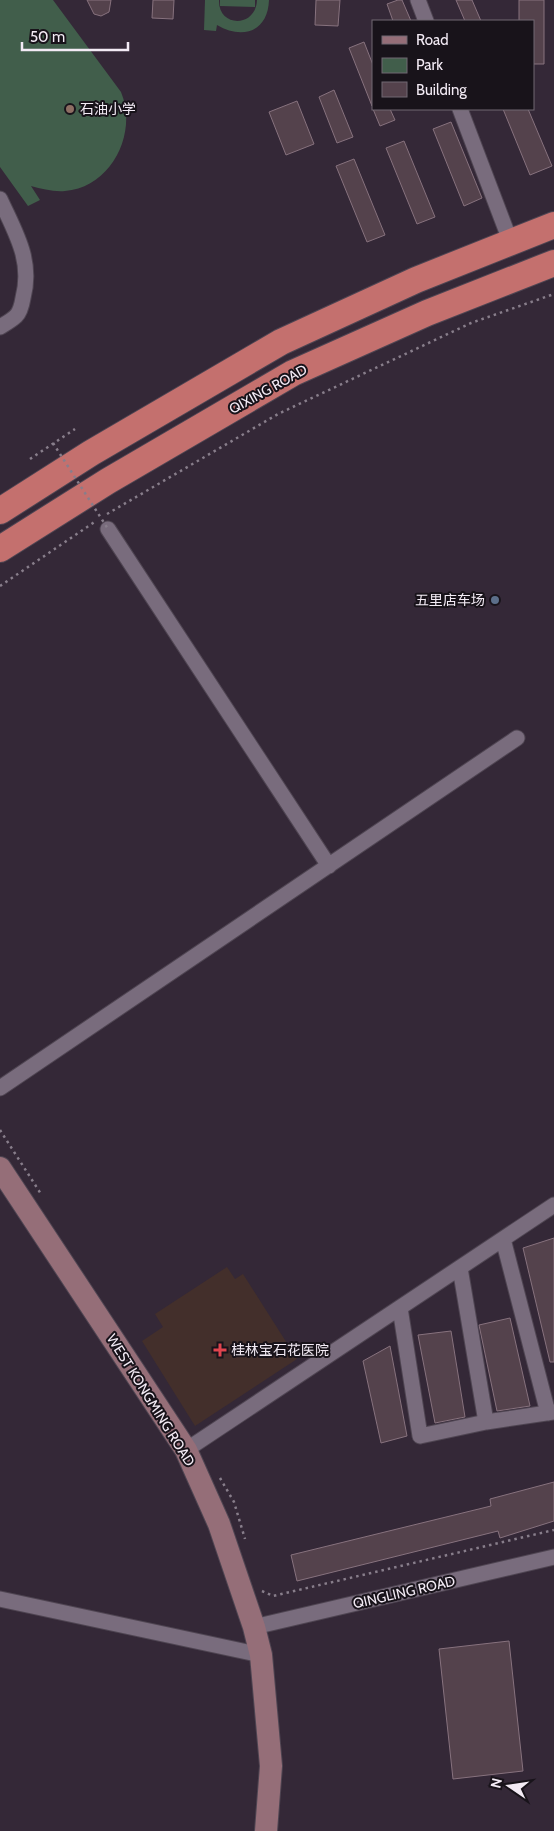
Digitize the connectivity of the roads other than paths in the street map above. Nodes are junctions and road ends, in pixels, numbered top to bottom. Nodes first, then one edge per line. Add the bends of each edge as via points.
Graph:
1 (418, 0) edge
2 (426, 20) edge
3 (460, 110) edge
4 (0, 199) edge
5 (554, 225) edge
6 (511, 243) junction
7 (554, 263) edge
8 (0, 327) edge
9 (0, 511) edge
10 (104, 524) road end
11 (0, 549) edge
12 (517, 738) dead end
13 (329, 866) junction
14 (0, 1088) edge
15 (0, 1168) edge
16 (554, 1205) edge
17 (503, 1239) junction
18 (460, 1268) junction
19 (400, 1308) junction
20 (551, 1413) edge
21 (486, 1422) junction
22 (186, 1450) junction
23 (554, 1557) edge
24 (0, 1598) edge
25 (254, 1627) junction
26 (261, 1655) junction
27 (266, 1831) edge

1 - 2 street
3 - 6 street
4 - 8 street via 25,257 27,273 20,310
5 - 6 highway
6 - 9 highway via 416,280 281,342 91,453
7 - 11 highway, QIXING ROAD via 427,313 293,373 108,481
10 - 13 street
12 - 13 street
13 - 14 street
15 - 22 main road, WEST KONGMING ROAD
16 - 17 street
17 - 18 street
17 - 20 street
18 - 19 street
18 - 21 street
19 - 21 street via 420,1436
19 - 22 street
20 - 21 street
22 - 25 main road, WEST KONGMING ROAD via 219,1524
23 - 25 street, QINGLING ROAD
24 - 26 street
25 - 26 main road, WEST KONGMING ROAD
26 - 27 main road, WEST KONGMING ROAD via 271,1766

